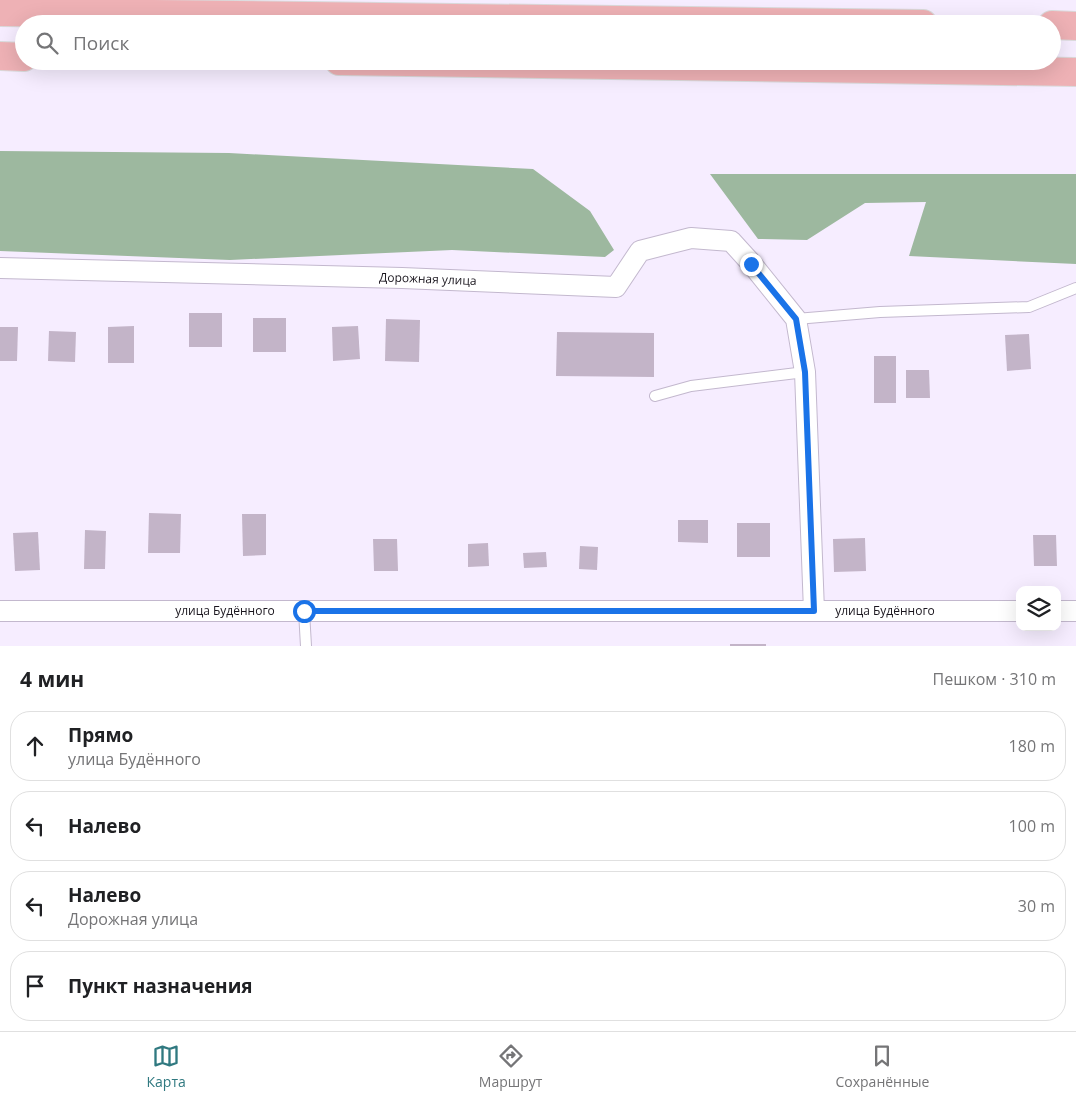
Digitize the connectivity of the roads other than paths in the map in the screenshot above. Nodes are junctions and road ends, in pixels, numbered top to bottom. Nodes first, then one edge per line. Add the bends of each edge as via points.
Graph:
1 (0, 12) edge
2 (231, 15) edge
3 (1061, 26) edge
4 (1076, 26) edge
5 (0, 56) edge
6 (15, 57) edge
7 (942, 70) edge
8 (1076, 72) edge
9 (0, 268) edge
10 (1076, 288) edge
11 (796, 319) junction
12 (805, 372) junction
13 (655, 396) dead end
14 (0, 611) edge
15 (304, 611) junction
16 (814, 611) junction
17 (1016, 611) edge
18 (1061, 611) edge
19 (1076, 611) edge
20 (306, 646) edge

1 - 2 highway
3 - 4 highway
5 - 6 highway
7 - 8 highway
9 - 11 street, Дорожная улица via 402,278 616,288 640,251 691,238 730,241
10 - 11 lane via 1029,307 880,312
11 - 12 street
12 - 13 lane via 691,386
12 - 16 street
14 - 15 street, улица Будённого
15 - 16 street, улица Будённого
15 - 20 lane
16 - 17 street, улица Будённого
18 - 19 street

